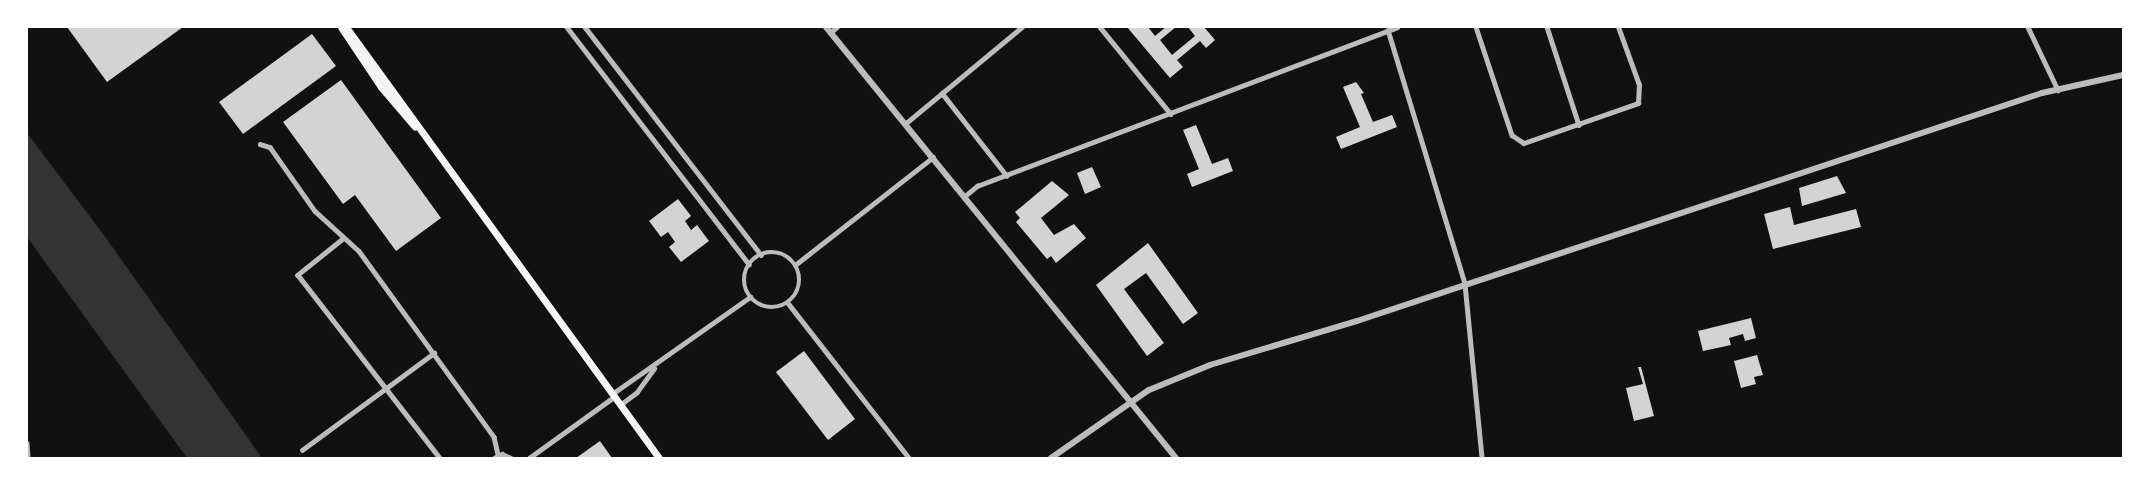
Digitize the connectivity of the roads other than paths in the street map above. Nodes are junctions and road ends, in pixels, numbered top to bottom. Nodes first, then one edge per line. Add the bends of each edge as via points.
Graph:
1 (341, 27) edge
2 (346, 27) edge
3 (567, 27) edge
4 (585, 27) edge
5 (837, 27) edge
6 (1022, 27) edge
7 (1100, 27) edge
8 (1397, 27) edge
9 (1476, 27) edge
10 (1547, 27) edge
11 (1618, 27) edge
12 (2028, 27) edge
13 (828, 30) edge
14 (1388, 30) junction
15 (602, 49) junction
16 (590, 58) junction
17 (2123, 75) edge
18 (2058, 90) junction
19 (942, 93) junction
20 (1171, 114) junction
21 (905, 124) junction
22 (1579, 125) junction
23 (415, 127) junction
24 (260, 144) dead end
25 (933, 157) junction
26 (689, 162) junction
27 (678, 171) junction
28 (1007, 176) junction
29 (965, 196) junction
30 (344, 238) junction
31 (761, 255) junction
32 (749, 264) junction
33 (795, 265) junction
34 (1465, 284) junction
35 (750, 297) junction
36 (788, 303) junction
37 (434, 353) junction
38 (654, 369) junction
39 (387, 387) junction
40 (613, 396) junction
41 (1130, 401) junction
42 (620, 405) junction
43 (27, 443) edge
44 (302, 450) dead end
45 (496, 457) edge
46 (28, 458) edge
47 (440, 458) edge
48 (512, 458) edge
49 (529, 458) edge
50 (659, 458) edge
51 (909, 458) edge
52 (1051, 458) edge
53 (1176, 458) edge
54 (1482, 458) edge

1 - 23 main road via 381,87
2 - 23 main road via 411,113
3 - 16 street
4 - 15 street
5 - 13 street
6 - 19 street
7 - 20 street
8 - 14 street
9 - 22 street via 1517,141 1530,142
10 - 22 street
11 - 22 street via 1639,85 1640,99 1636,105
12 - 18 street
13 - 21 street
14 - 20 street
14 - 34 street
15 - 16 street
15 - 26 street
16 - 27 street
17 - 18 street
18 - 34 street
19 - 21 street
19 - 28 street
20 - 28 street
21 - 25 street
23 - 40 main road
24 - 30 street via 270,147 315,211
25 - 29 street
25 - 33 street
26 - 27 street
26 - 31 street
27 - 32 street
28 - 29 street via 976,186
29 - 41 street
30 - 37 street via 359,251
30 - 39 street via 298,274
31 - 32 street
31 - 33 street via 784,255
32 - 35 street via 745,285
33 - 36 street via 798,288
34 - 41 street via 1210,365
34 - 54 street
35 - 36 street via 768,308
35 - 38 street
36 - 51 street
37 - 39 street
37 - 45 street via 494,437
38 - 40 street
38 - 42 street via 637,392
39 - 44 street
39 - 47 street
40 - 42 main road
40 - 49 street
41 - 52 street
41 - 53 street
42 - 50 main road
43 - 46 street
45 - 48 street

